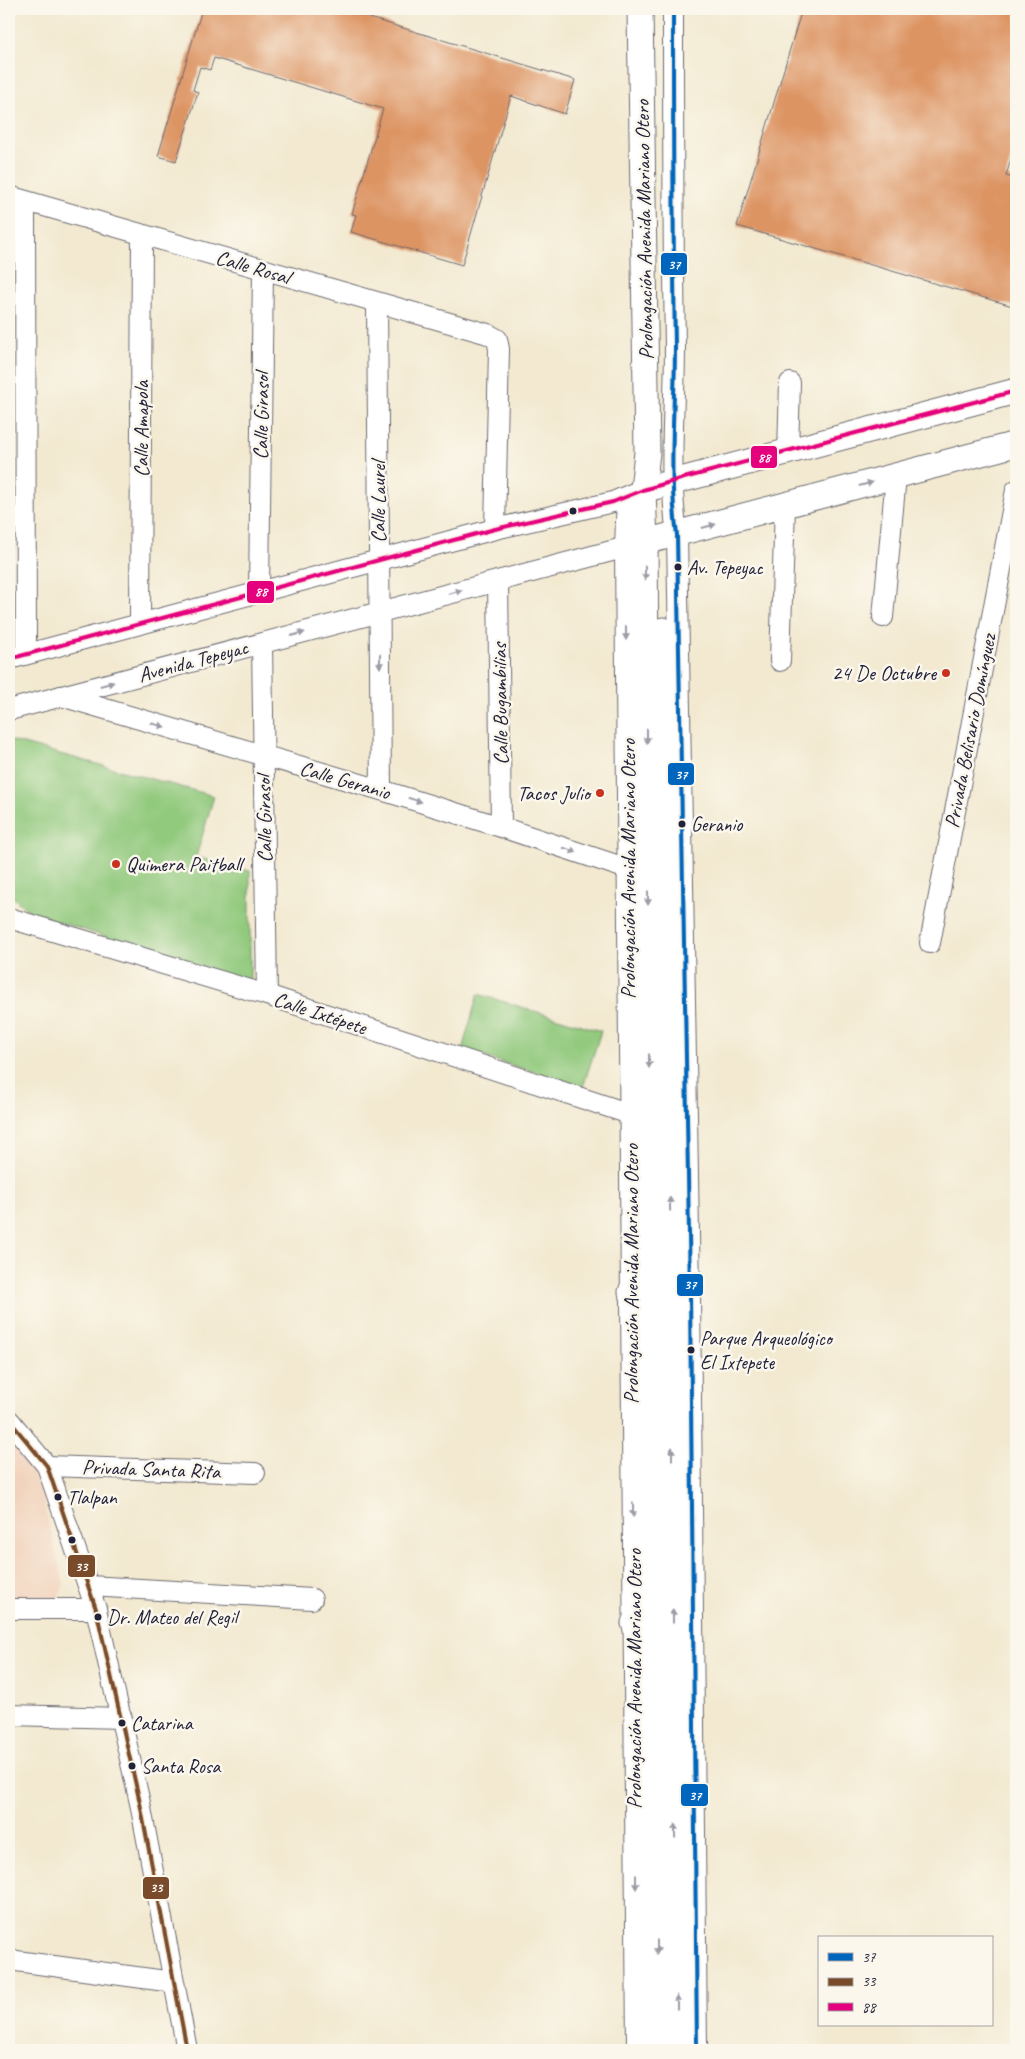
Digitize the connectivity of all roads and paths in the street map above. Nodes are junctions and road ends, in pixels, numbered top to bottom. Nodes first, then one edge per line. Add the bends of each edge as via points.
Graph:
1 (640, 9) edge
2 (673, 9) edge
3 (17, 199) edge
4 (142, 235) junction
5 (263, 270) junction
6 (377, 303) junction
7 (790, 383) dead end
8 (1016, 392) edge
9 (1016, 444) edge
10 (788, 452) junction
11 (896, 476) junction
12 (650, 488) junction
13 (1016, 490) edge
14 (785, 505) junction
15 (495, 529) junction
16 (652, 540) junction
17 (379, 559) junction
18 (498, 581) junction
19 (259, 591) junction
20 (379, 612) junction
21 (883, 617) dead end
22 (140, 623) junction
23 (262, 643) junction
24 (17, 656) edge
25 (780, 661) dead end
26 (61, 696) junction
27 (9, 710) edge
28 (263, 756) junction
29 (381, 790) junction
30 (501, 827) junction
31 (628, 869) junction
32 (9, 918) edge
33 (930, 943) dead end
34 (268, 995) junction
35 (630, 1114) junction
36 (660, 1239) junction
37 (632, 1292) junction
38 (690, 1292) junction
39 (9, 1420) edge
40 (47, 1466) junction
41 (255, 1473) dead end
42 (89, 1586) junction
43 (312, 1599) dead end
44 (9, 1610) edge
45 (96, 1610) junction
46 (634, 1623) junction
47 (692, 1629) junction
48 (664, 1679) junction
49 (9, 1715) edge
50 (122, 1718) junction
51 (666, 1880) junction
52 (9, 1960) edge
53 (173, 1982) junction
54 (185, 2042) edge
55 (637, 2050) edge
56 (658, 2050) edge
57 (677, 2050) edge
58 (697, 2050) edge

1 - 12 main road, Prolongación Avenida Mariano Otero
2 - 12 street, Prolongación Avenida Mariano Otero via 675,347
3 - 4 street, Calle Rosal
3 - 24 street
4 - 5 street, Calle Rosal
4 - 22 street, Calle Amapola
5 - 6 street, Calle Rosal
5 - 19 street, Calle Girasol
6 - 15 street, Calle Rosal via 497,339
6 - 17 street, Calle Laurel
7 - 10 street
8 - 10 main road
9 - 11 main road, Avenida Tepeyac
10 - 12 main road
14 -> 11 main road, Avenida Tepeyac
11 - 21 street
12 - 15 street
12 - 16 main road, Prolongación Avenida Mariano Otero
12 - 16 street, Prolongación Avenida Mariano Otero
13 - 33 street, Privada Belisario Domínguez
16 -> 14 main road, Avenida Tepeyac
14 - 25 street
15 - 17 street
16 - 18 street, Avenida Tepeyac
16 -> 31 street, Prolongación Avenida Mariano Otero
16 - 36 main road, Prolongación Avenida Mariano Otero
16 - 38 street, Prolongación Avenida Mariano Otero
17 - 19 street
17 - 20 street, Calle Laurel
20 -> 18 street, Avenida Tepeyac
18 - 30 street, Calle Bugambilias
19 - 22 street
23 -> 20 street, Avenida Tepeyac
20 -> 29 street, Calle Laurel
22 - 24 street
26 -> 23 street, Avenida Tepeyac
23 - 28 street, Calle Girasol
26 - 27 street, Avenida Tepeyac
26 -> 28 street, Calle Geranio
28 - 29 street, Calle Geranio
28 - 34 street, Calle Girasol
29 -> 30 street, Calle Geranio
30 -> 31 street, Calle Geranio
31 - 35 street, Prolongación Avenida Mariano Otero
32 - 34 street, Calle Ixtépete
34 - 35 street, Calle Ixtépete
35 - 37 street, Prolongación Avenida Mariano Otero
36 - 37 main road
36 - 38 main road
36 - 48 main road, Prolongación Avenida Mariano Otero
37 -> 46 street, Prolongación Avenida Mariano Otero
38 - 47 street, Prolongación Avenida Mariano Otero
39 - 40 street
40 - 41 street, Privada Santa Rita
40 - 42 street
42 - 43 street
42 - 45 street
44 - 45 street
45 - 50 street
46 - 48 main road
46 -> 55 street, Prolongación Avenida Mariano Otero
47 - 48 main road
47 - 58 street, Prolongación Avenida Mariano Otero
48 - 51 main road, Prolongación Avenida Mariano Otero
49 - 50 street
50 - 53 street
51 -> 56 main road
57 -> 51 main road
52 - 53 street
53 - 54 street

